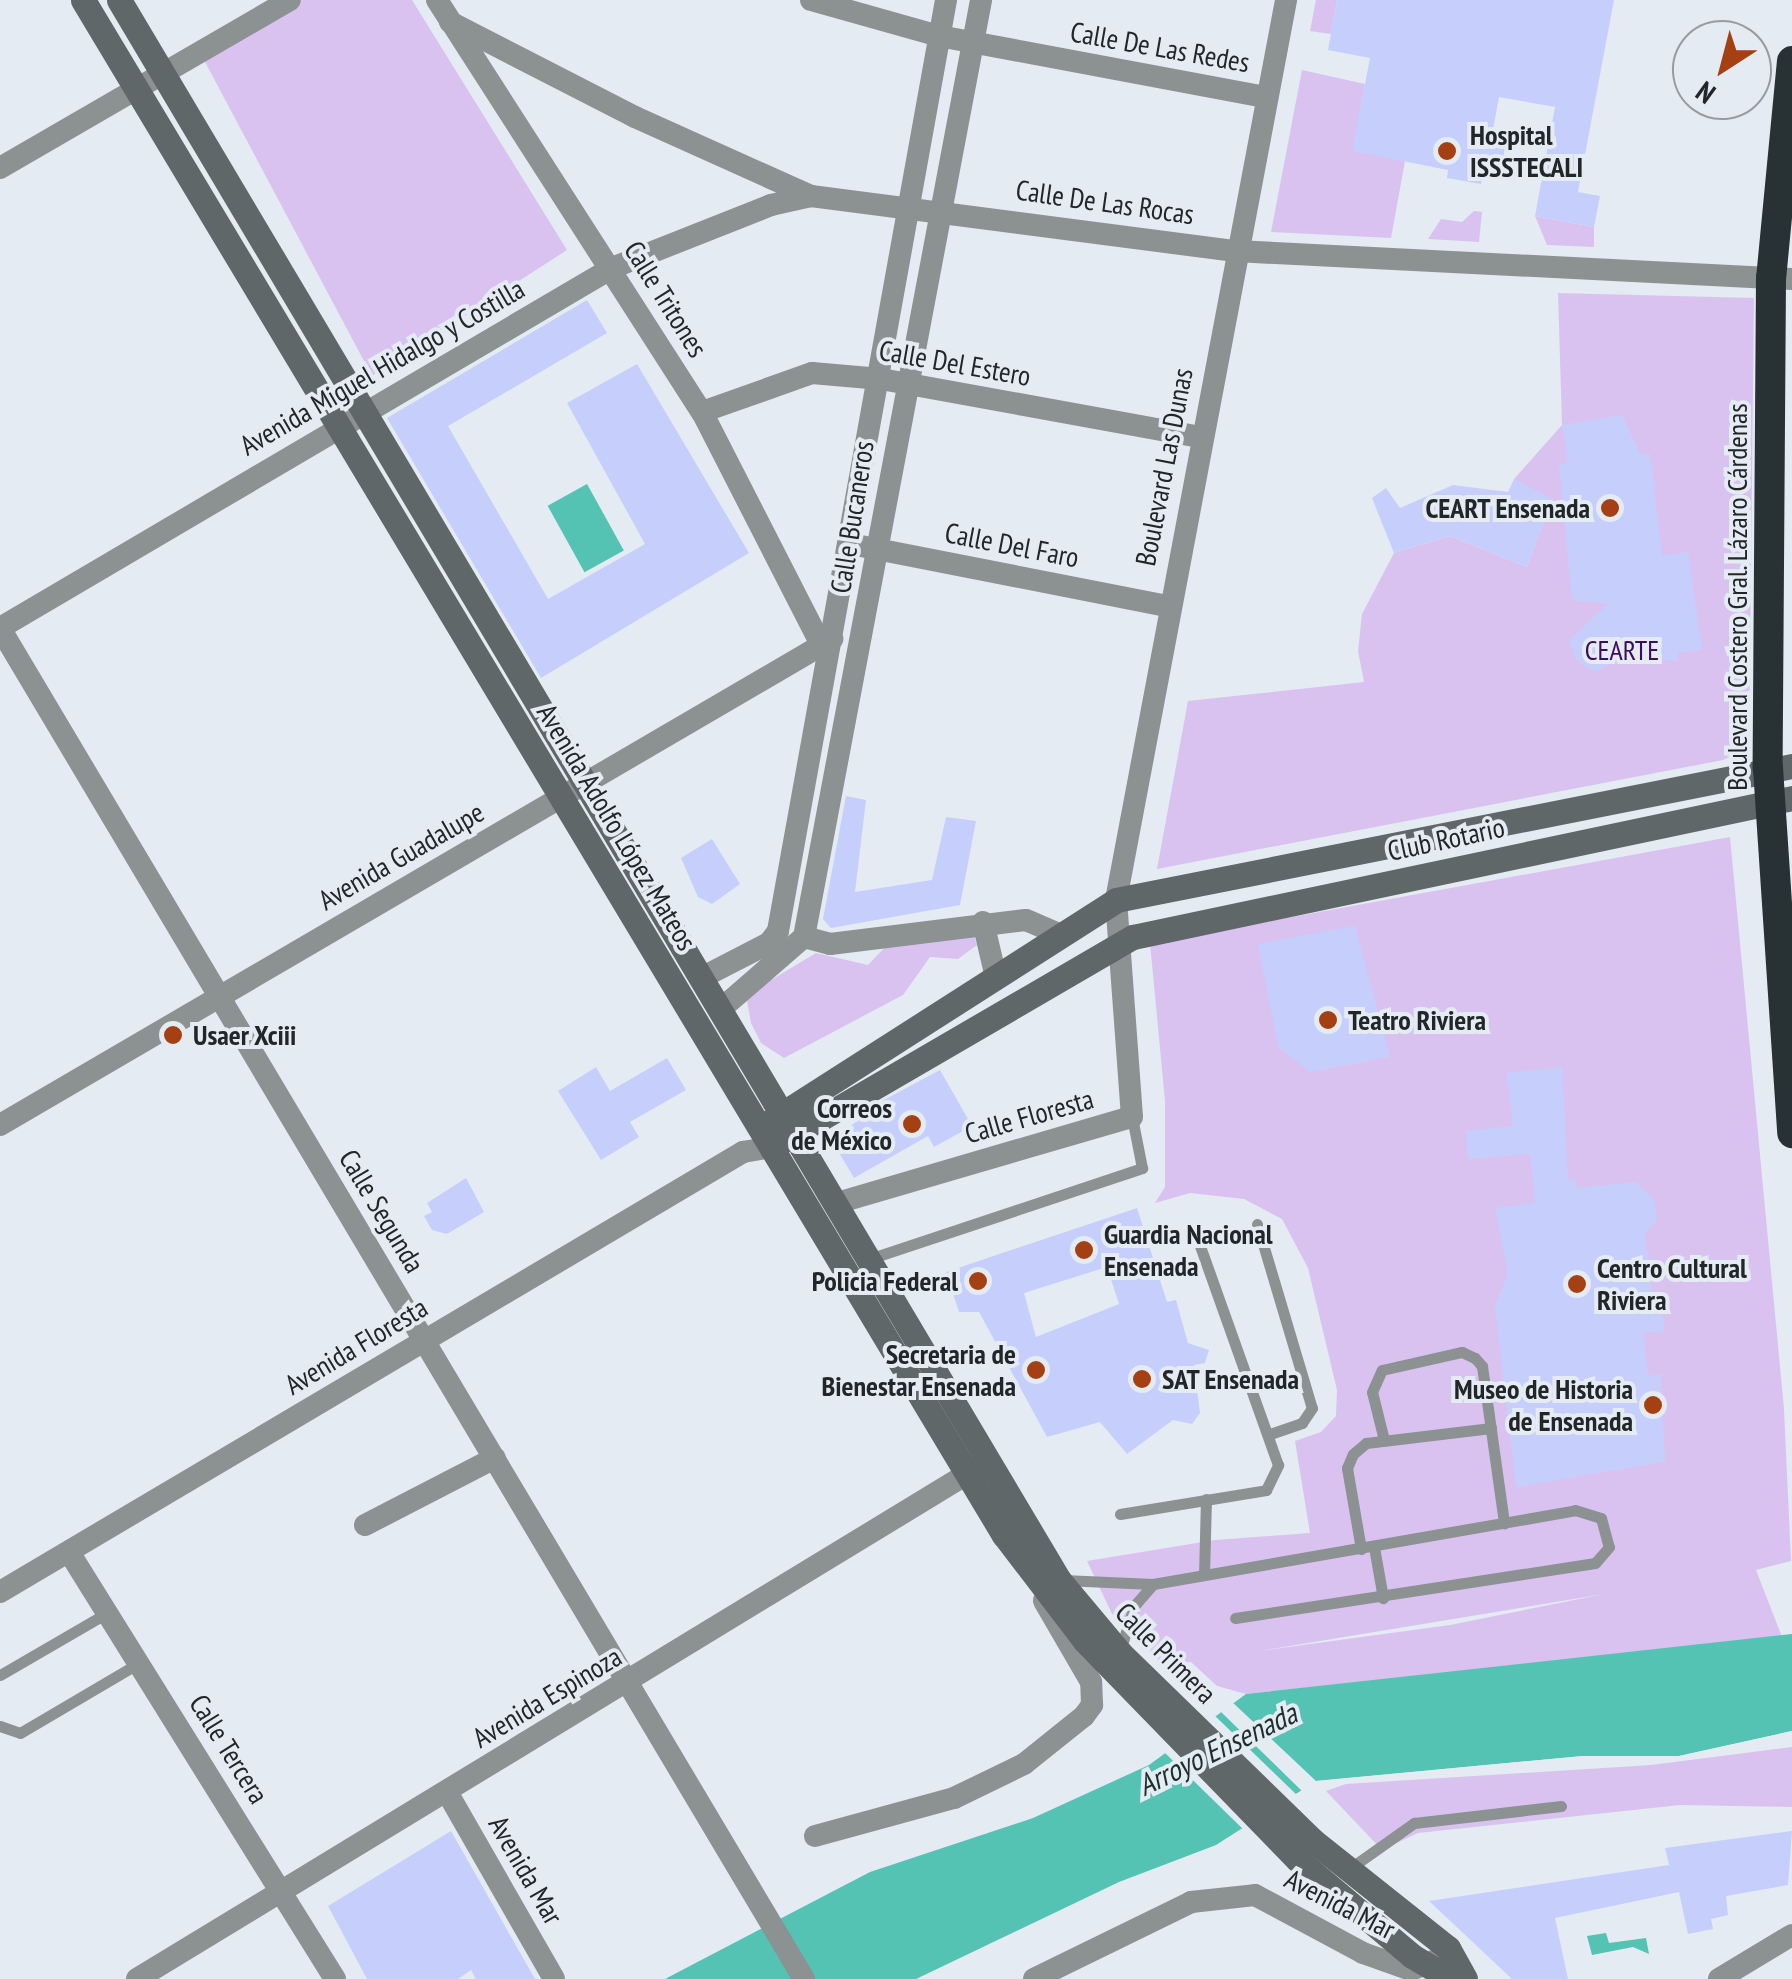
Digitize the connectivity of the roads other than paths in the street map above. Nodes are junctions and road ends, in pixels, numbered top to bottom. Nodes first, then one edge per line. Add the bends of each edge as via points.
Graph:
1 (83, 0) edge
2 (119, 0) edge
3 (290, 0) edge
4 (436, 0) edge
5 (811, 0) edge
6 (946, 0) edge
7 (981, 0) edge
8 (1286, 0) edge
9 (450, 22) junction
10 (938, 36) junction
11 (973, 43) junction
12 (1792, 61) edge
13 (162, 72) junction
14 (135, 88) junction
15 (1264, 96) junction
16 (0, 168) edge
17 (811, 196) junction
18 (911, 205) junction
19 (941, 209) junction
20 (1235, 251) junction
21 (612, 268) junction
22 (1781, 279) edge
23 (881, 379) junction
24 (905, 384) junction
25 (367, 408) junction
26 (702, 412) junction
27 (338, 426) junction
28 (1201, 437) junction
29 (846, 543) junction
30 (875, 549) junction
31 (1166, 606) junction
32 (0, 628) edge
33 (827, 642) junction
34 (863, 645) junction
35 (1780, 767) edge
36 (574, 790) junction
37 (1780, 799) edge
38 (1116, 900) junction
39 (983, 922) junction
40 (1057, 933) junction
41 (804, 937) junction
42 (1116, 947) junction
43 (994, 973) junction
44 (702, 976) junction
45 (220, 996) junction
46 (722, 1008) junction
47 (1132, 1117) junction
48 (789, 1122) junction
49 (0, 1125) edge
50 (1792, 1133) edge
51 (766, 1138) junction
52 (837, 1203) junction
53 (1257, 1224) dead end
54 (1197, 1237) dead end
55 (869, 1259) junction
56 (424, 1340) junction
57 (1491, 1428) junction
58 (1268, 1435) junction
59 (1384, 1440) junction
60 (494, 1458) junction
61 (976, 1469) junction
62 (1206, 1500) junction
63 (1120, 1514) dead end
64 (1504, 1522) junction
65 (365, 1525) dead end
66 (1368, 1548) junction
67 (68, 1552) junction
68 (1204, 1575) junction
69 (1052, 1584) junction
70 (1153, 1584) junction
71 (0, 1592) edge
72 (1383, 1598) junction
73 (107, 1613) junction
74 (1236, 1618) dead end
75 (139, 1663) junction
76 (1117, 1663) junction
77 (0, 1675) edge
78 (629, 1684) junction
79 (0, 1726) edge
80 (446, 1792) junction
81 (1561, 1806) dead end
82 (815, 1836) dead end
83 (1305, 1849) junction
84 (1346, 1872) junction
85 (282, 1889) junction
86 (1792, 1935) edge
87 (1443, 1965) edge
88 (150, 1976) edge
89 (335, 1979) edge
90 (554, 1979) edge
91 (804, 1979) edge
92 (1034, 1979) edge
93 (1465, 1979) edge
94 (1719, 1979) edge

1 - 14 main road, Avenida Adolfo López Mateos
2 - 13 main road, Avenida Adolfo López Mateos
3 - 13 street
4 - 9 street, Calle Tritones
5 - 10 street, Calle De Las Redes
6 - 10 street, Calle Bucaneros
7 - 11 street, Calle Bucaneros
8 - 15 street, Boulevard Las Dunas
9 - 17 street, Calle De Las Rocas via 634,117
9 - 21 street, Calle Tritones
10 - 11 street, Calle De Las Redes
10 - 18 street, Calle Bucaneros
11 - 15 street, Calle De Las Redes
11 - 19 street, Calle Bucaneros
12 - 22 highway, Boulevard Costero Gral. Lázaro Cárdenas
13 - 14 street
13 - 25 main road, Avenida Adolfo López Mateos
14 - 16 street
14 - 27 main road, Avenida Adolfo López Mateos
15 - 20 street, Boulevard Las Dunas
17 - 18 street, Calle De Las Rocas
17 - 21 street, Avenida Miguel Hidalgo y Costilla via 772,204
18 - 19 street, Calle De Las Rocas
18 - 23 street, Calle Bucaneros
19 - 20 street, Calle De Las Rocas
19 - 24 street, Calle Bucaneros
20 - 22 street, Calle De Las Rocas
20 - 28 street, Boulevard Las Dunas
21 - 25 street, Avenida Miguel Hidalgo y Costilla
21 - 26 street, Calle Tritones
22 - 35 highway, Boulevard Costero Gral. Lázaro Cárdenas
23 - 24 street, Calle Del Estero
23 - 26 street, Calle Del Estero via 812,373
23 - 29 street, Calle Bucaneros
24 - 28 street, Calle Del Estero
24 - 30 street, Calle Bucaneros
25 - 27 street, Avenida Miguel Hidalgo y Costilla
25 - 36 main road, Avenida Adolfo López Mateos
26 - 33 street, Calle Tritones
27 - 32 street, Avenida Miguel Hidalgo y Costilla
27 - 36 main road, Avenida Adolfo López Mateos
28 - 31 street, Boulevard Las Dunas
29 - 30 street, Calle Del Faro
29 - 33 street, Calle Bucaneros
30 - 31 street, Calle Del Faro
30 - 34 street, Calle Bucaneros
31 - 38 street, Boulevard Las Dunas
32 - 45 street, Calle Segunda
33 - 34 street
33 - 36 street, Avenida Guadalupe
33 - 44 street, Calle Bucaneros via 778,931 769,943
34 - 41 street, Calle Bucaneros
35 - 37 highway, Boulevard Costero Gral. Lázaro Cárdenas
35 - 38 main road, Club Rotario
36 - 44 main road, Avenida Adolfo López Mateos
36 - 45 street, Avenida Guadalupe
36 - 51 main road, Avenida Adolfo López Mateos
37 - 42 main road, Club Rotario via 1134,937
37 - 50 highway, Boulevard Costero Gral. Lázaro Cárdenas
38 - 40 main road, Avenida Floresta
38 - 42 street, Boulevard Las Dunas
39 - 40 street via 1026,920
39 - 41 street via 830,944
39 - 43 street
40 - 43 main road, Avenida Floresta
41 - 46 street
42 - 47 street, Calle Floresta
42 - 48 main road, Avenida Floresta
43 - 48 main road, Avenida Floresta
44 - 46 main road, Avenida Adolfo López Mateos
45 - 49 street, Avenida Guadalupe
45 - 56 street, Calle Segunda
46 - 48 main road, Avenida Adolfo López Mateos
47 - 52 street, Calle Floresta
47 - 55 lane via 1142,1168
48 - 51 main road, Avenida Floresta
48 - 52 main road, Avenida Adolfo López Mateos
51 - 56 street, Avenida Floresta
51 - 61 main road, Avenida Adolfo López Mateos
52 - 55 main road, Avenida Adolfo López Mateos
53 - 58 lane via 1312,1408 1302,1423
54 - 58 lane
55 - 61 main road, Avenida Adolfo López Mateos
56 - 60 street, Calle Segunda
56 - 67 street, Avenida Floresta
57 - 59 lane
57 - 59 lane via 1482,1366 1462,1352 1376,1377 1372,1392
57 - 64 lane
58 - 62 lane via 1278,1465 1266,1490
59 - 66 lane via 1366,1443 1347,1468
60 - 65 street
60 - 78 street, Calle Segunda
61 - 69 main road, Calle Primera
61 - 78 street, Avenida Espinoza
62 - 63 lane
62 - 68 lane
64 - 66 lane
64 - 72 lane via 1589,1510 1601,1518 1609,1547 1595,1563
66 - 68 lane
66 - 72 lane
67 - 71 street, Avenida Floresta
67 - 73 street, Calle Tercera
68 - 70 lane
69 - 70 lane
69 - 76 main road, Calle Primera
69 - 82 street via 1045,1605 1091,1682 1092,1705 1024,1764 954,1798
70 - 76 lane via 1124,1624
72 - 74 lane
73 - 75 street, Calle Tercera
73 - 77 lane
75 - 79 lane via 20,1733
75 - 85 street, Calle Tercera
76 - 83 main road, Calle Primera
78 - 80 street, Avenida Espinoza
78 - 91 street, Calle Segunda
80 - 85 street, Avenida Espinoza
80 - 90 street, Avenida Mar
81 - 84 lane via 1414,1823
83 - 84 main road, Calle Primera
83 - 87 main road, Calle Primera
84 - 87 main road, Calle Primera
85 - 88 street, Avenida Espinoza
85 - 89 street, Calle Tercera
86 - 94 street
87 - 92 street, Avenida Mar via 1411,1970 1363,1954 1256,1895 1192,1902
87 - 93 main road, Calle Primera

